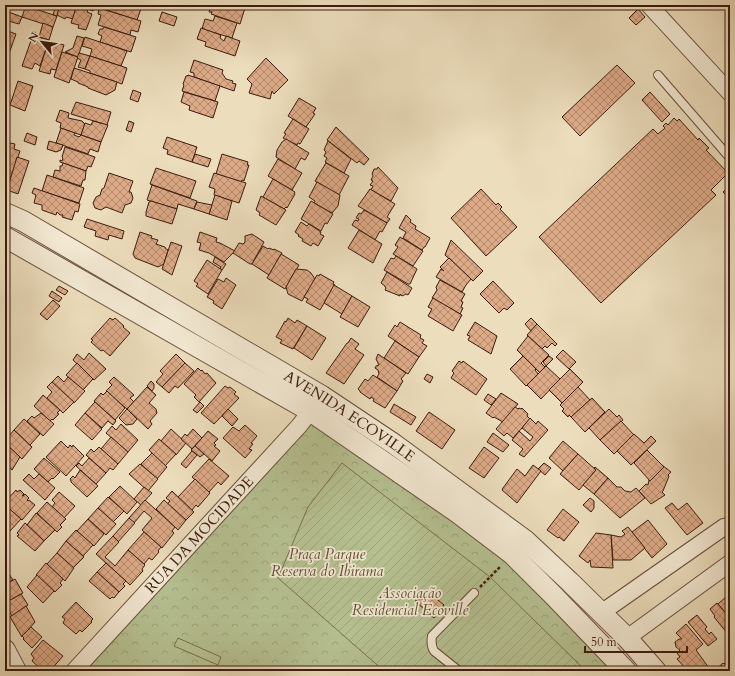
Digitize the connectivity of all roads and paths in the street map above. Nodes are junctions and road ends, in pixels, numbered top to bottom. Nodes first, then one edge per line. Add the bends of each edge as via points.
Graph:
1 (649, 5) edge
2 (658, 75) dead end
3 (730, 92) edge
4 (730, 158) edge
5 (5, 213) edge
6 (23, 221) junction
7 (9, 239) edge
8 (322, 396) junction
9 (310, 411) junction
10 (730, 526) edge
11 (512, 554) junction
12 (730, 563) edge
13 (570, 582) junction
14 (474, 593) joint
15 (554, 596) junction
16 (602, 613) junction
17 (627, 638) junction
18 (5, 650) edge
19 (16, 671) edge
20 (74, 671) edge
21 (459, 671) edge
22 (626, 671) edge
23 (656, 671) edge

1 - 3 street
2 - 4 lane
5 - 6 street, AVENIDA ECOVILLE
6 - 7 street
6 - 8 street, AVENIDA ECOVILLE
7 - 9 street, AVENIDA ECOVILLE
8 - 9 street, RUA DA MOCIDADE
8 - 13 street, AVENIDA ECOVILLE via 389,440 525,540
9 - 11 street, AVENIDA ECOVILLE via 458,513
9 - 20 street, RUA DA MOCIDADE
10 - 16 street via 724,527
11 - 14 path
11 - 15 street, AVENIDA ECOVILLE
12 - 17 street
13 - 15 street
13 - 16 street, AVENIDA ECOVILLE
14 - 21 lane via 432,636 431,646 434,651
15 - 22 street, AVENIDA ECOVILLE
16 - 17 street, AVENIDA ECOVILLE
17 - 23 street, AVENIDA ECOVILLE
18 - 19 street

